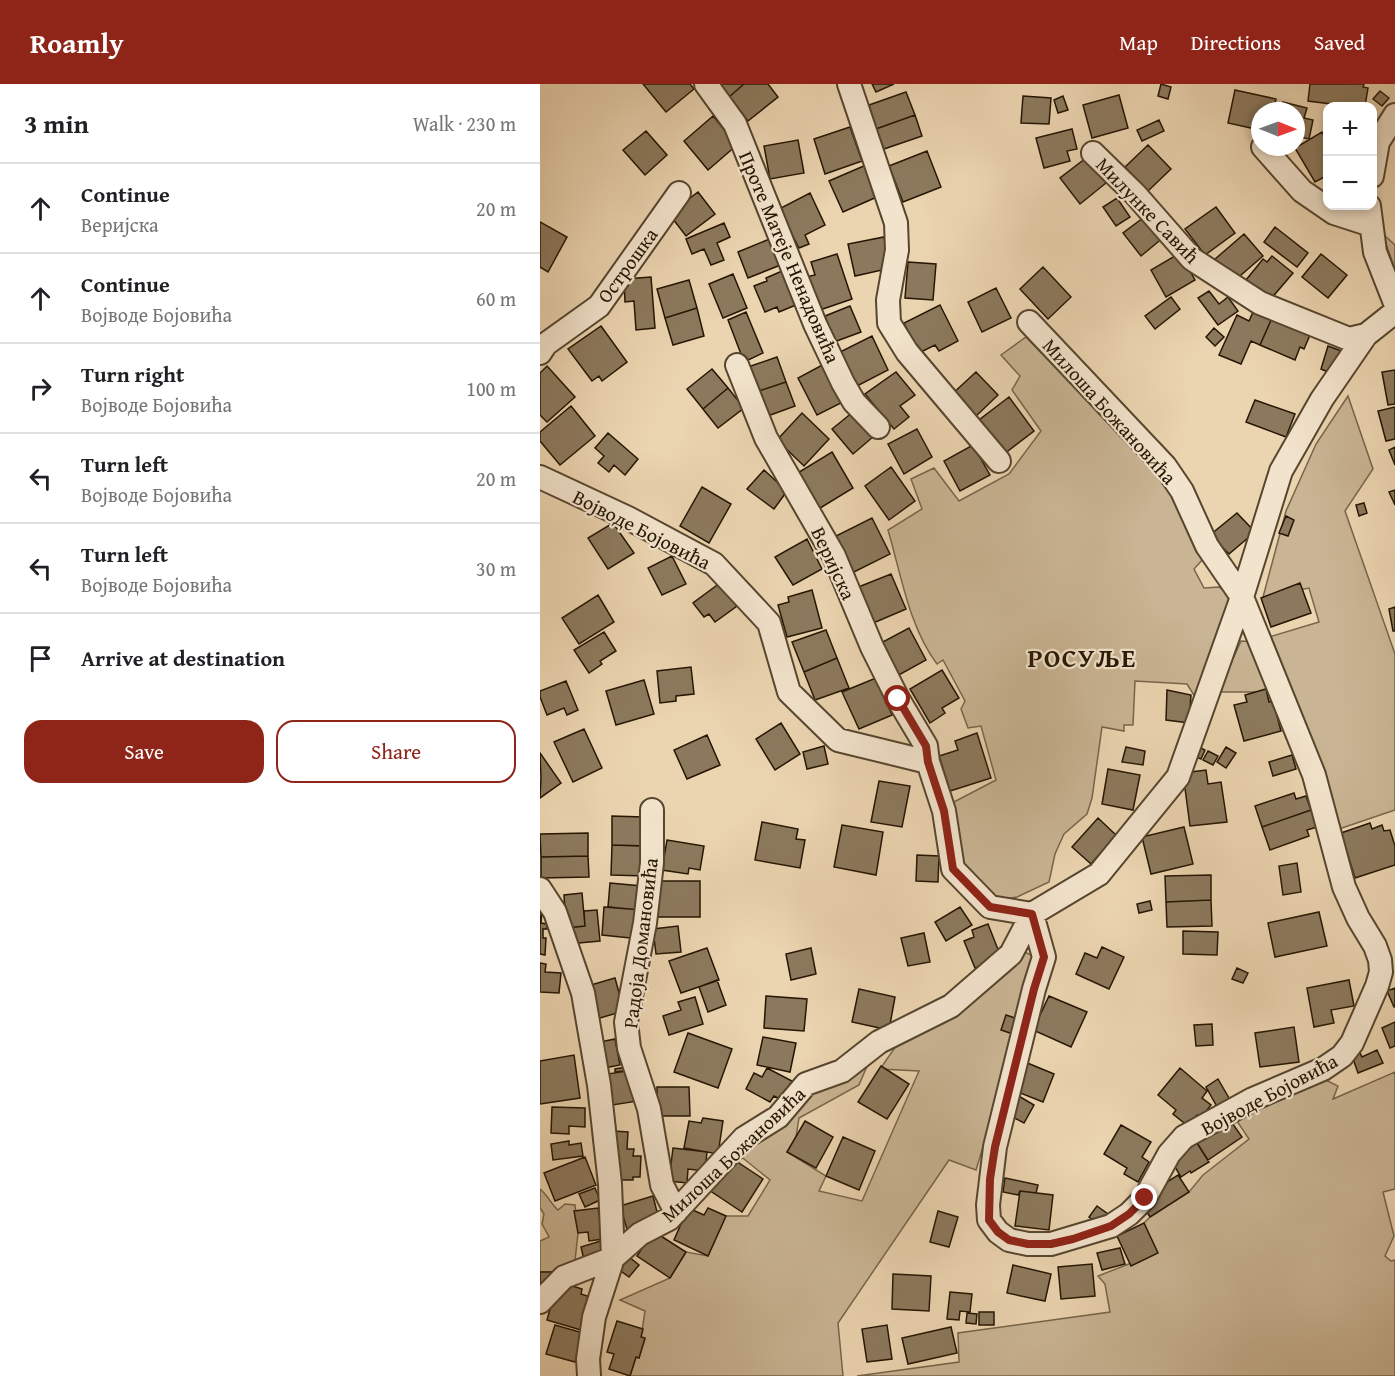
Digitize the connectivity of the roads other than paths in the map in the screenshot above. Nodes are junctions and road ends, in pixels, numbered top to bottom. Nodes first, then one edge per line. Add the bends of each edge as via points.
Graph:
1 (706, 84) edge
2 (849, 84) edge
3 (1395, 115) edge
4 (1093, 153) dead end
5 (1271, 156) edge
6 (1376, 156) edge
7 (679, 193) dead end
8 (1370, 215) edge
9 (1395, 303) edge
10 (1395, 312) edge
11 (1029, 322) dead end
12 (1366, 335) junction
13 (542, 346) edge
14 (737, 365) dead end
15 (878, 427) dead end
16 (999, 461) dead end
17 (540, 477) edge
18 (1242, 597) junction
19 (928, 762) junction
20 (652, 810) dead end
21 (1329, 828) joint
22 (540, 889) edge
23 (1032, 914) junction
24 (676, 1212) junction
25 (613, 1258) junction
26 (540, 1302) edge
27 (589, 1376) edge

1 - 15 street, Проте Матеје Ненадовића via 735,124 815,324 843,383 854,402
2 - 16 street via 896,222 889,323 907,352
3 - 6 street via 1378,142
4 - 12 street, Милунке Савић via 1192,259 1260,303 1349,339
5 - 8 street via 1302,191 1334,213
7 - 13 street, Острошка via 599,306
8 - 9 street via 1375,252
10 - 12 street
11 - 18 street, Милоша Божановића via 1165,466 1182,491 1207,546
12 - 18 street via 1322,399 1281,471
14 - 19 street, Веријска via 766,438 834,556 872,647 926,746
17 - 19 street, Војводе Бојовића via 714,564 769,623 789,692 838,740
18 - 21 street, Милоша Божановића via 1314,775
18 - 23 street via 1178,777 1100,874
19 - 23 street via 944,811 953,869 990,907
20 - 24 street, Радоја Домановића via 652,863 645,924 626,1022 629,1048 650,1109 662,1185
21 - 23 street, Војводе Бојовића via 1344,887 1380,960 1377,986 1353,1043 1323,1069 1253,1099 1184,1137 1169,1154 1145,1198 1111,1226 1051,1244 1009,1240 989,1220 995,1147 1044,957
22 - 25 street via 555,912 583,993 599,1084
23 - 24 street, Милоша Божановића via 1011,954 951,1006 879,1042 842,1071 806,1084 778,1117 744,1138
24 - 25 street, Милоша Божановића via 640,1234
25 - 26 street, Милоша Божановића via 564,1277
25 - 27 street via 594,1317

